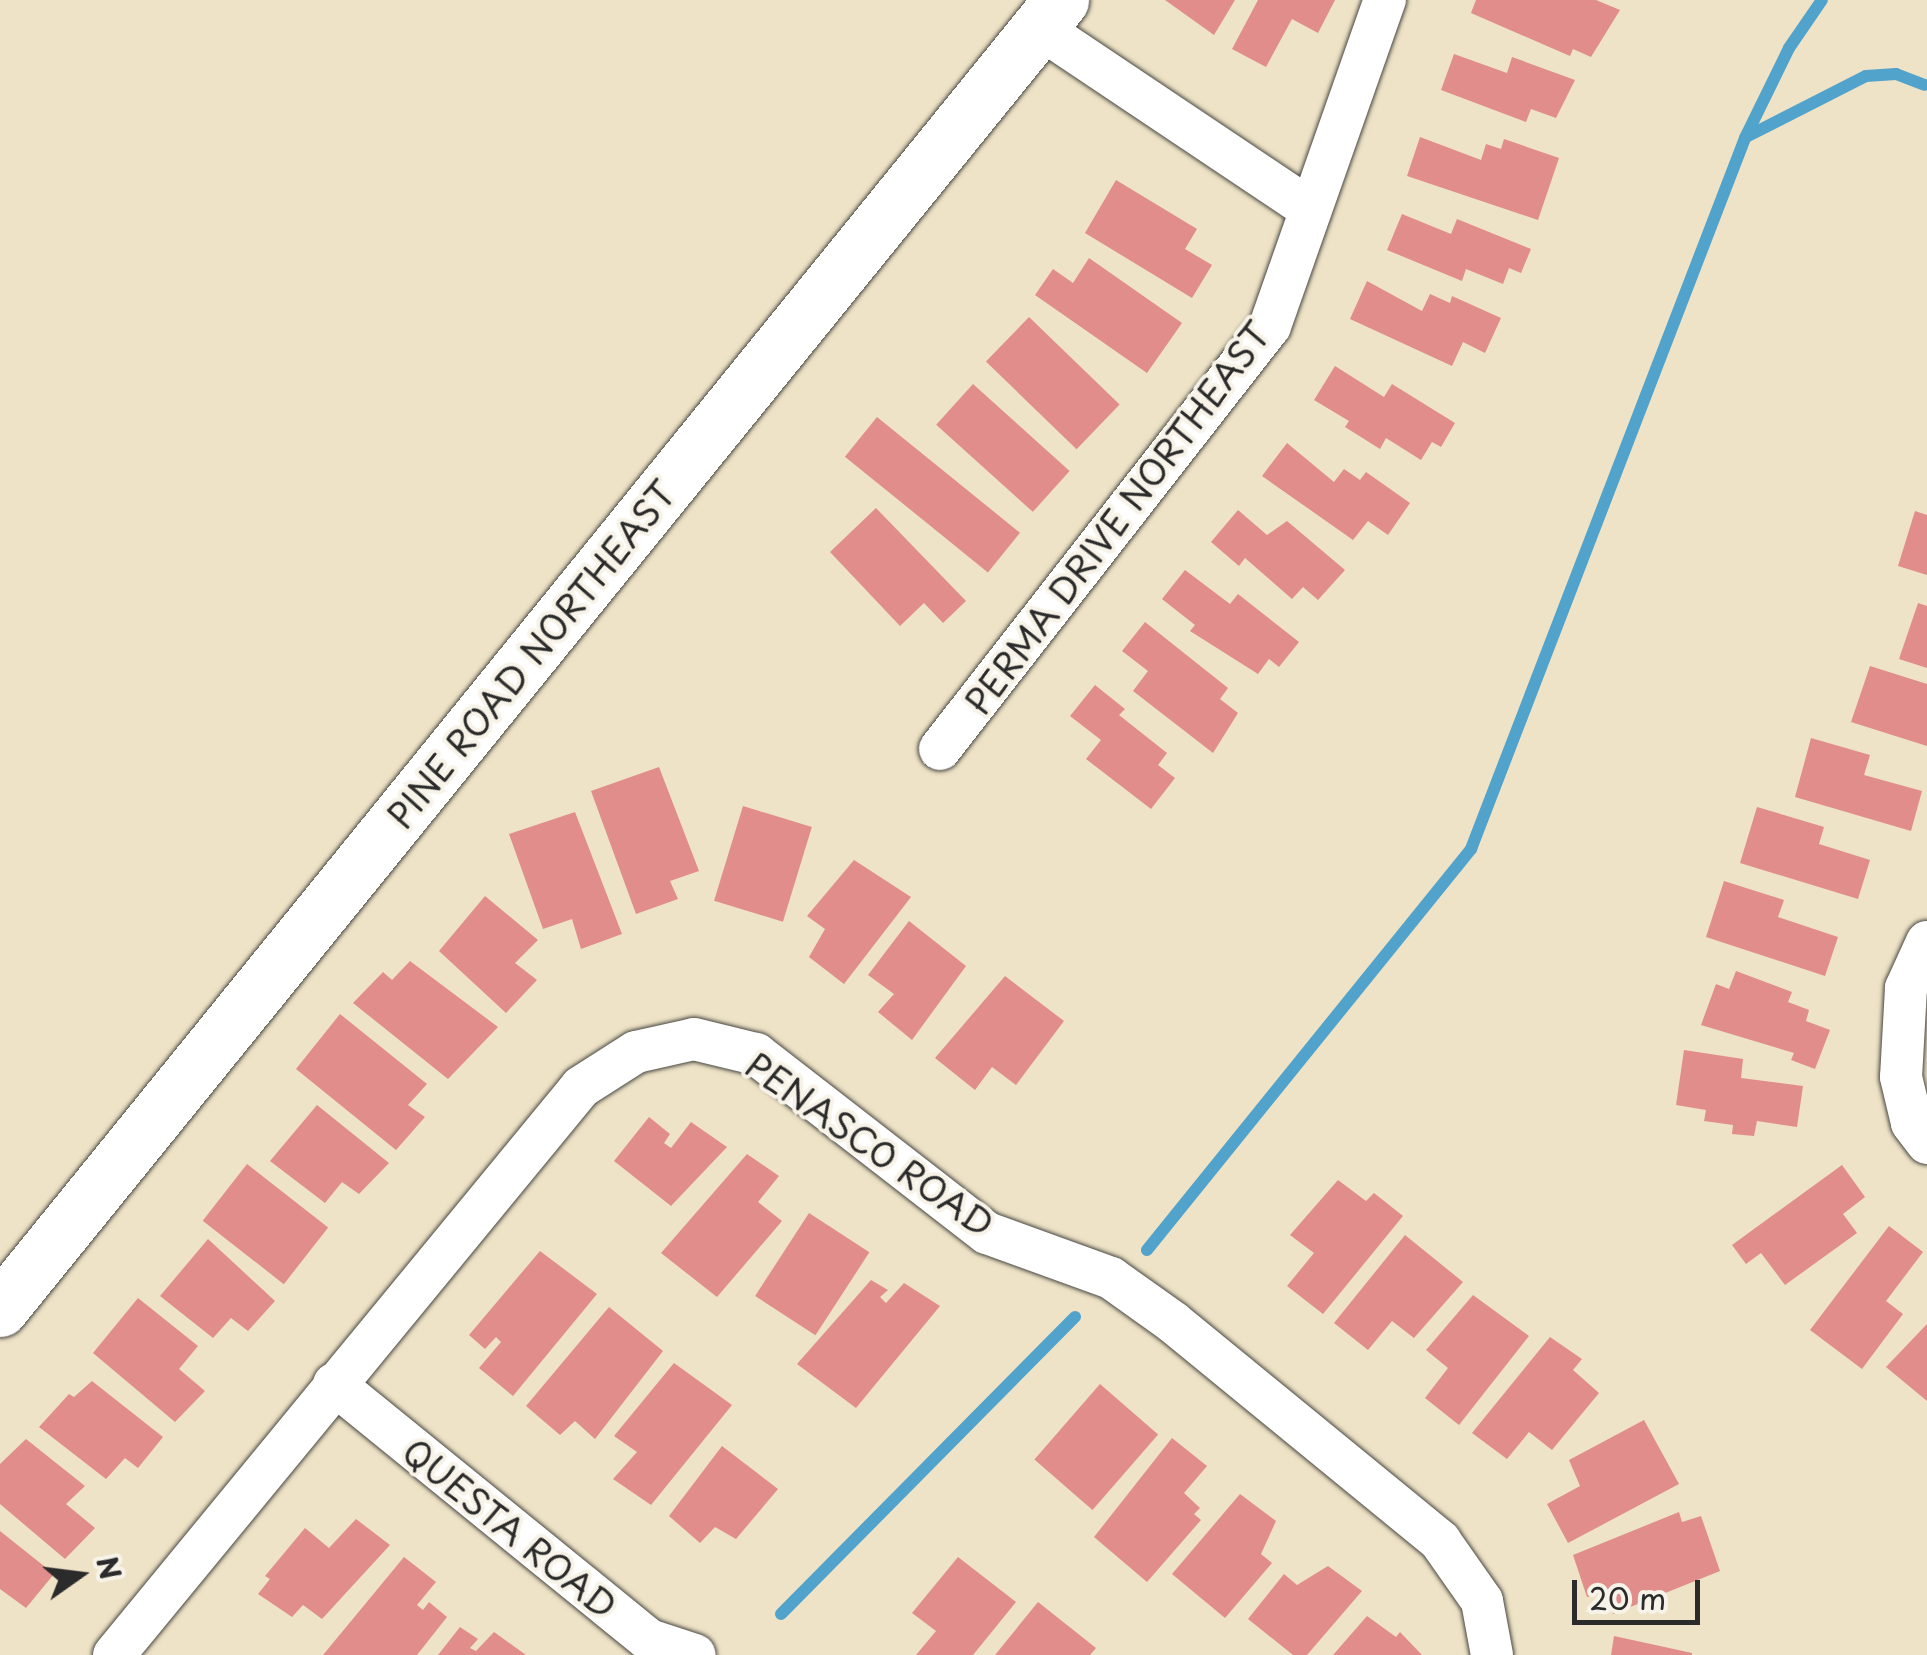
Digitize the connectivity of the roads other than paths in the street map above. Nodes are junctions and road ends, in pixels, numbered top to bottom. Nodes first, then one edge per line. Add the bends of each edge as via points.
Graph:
1 (1386, 0) edge
2 (1051, 14) edge
3 (1310, 209) junction
4 (940, 748) dead end
5 (1927, 942) edge
6 (1927, 1143) edge
7 (0, 1309) edge
8 (334, 1384) junction
9 (114, 1655) edge
10 (695, 1655) edge
11 (1492, 1655) edge

1 - 3 street, PERMA DRIVE NORTHEAST
2 - 3 street
2 - 7 street, PINE ROAD NORTHEAST via 710,426 611,562
3 - 4 street, PERMA DRIVE NORTHEAST via 1270,326
5 - 6 street via 1906,988 1901,1077 1912,1123
8 - 9 street, PENASCO ROAD
8 - 10 street, QUESTA ROAD via 649,1640
8 - 11 street, PENASCO ROAD via 581,1087 636,1052 694,1038 756,1054 987,1233 1111,1278 1174,1322 1440,1541 1482,1601

